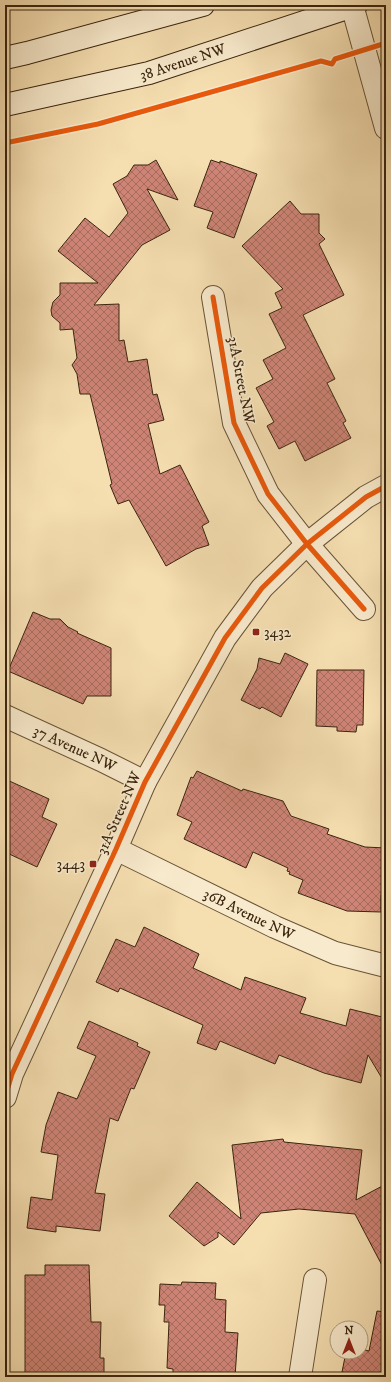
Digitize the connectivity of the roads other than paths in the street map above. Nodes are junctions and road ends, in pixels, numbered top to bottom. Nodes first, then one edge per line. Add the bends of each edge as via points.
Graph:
1 (204, 5) edge
2 (354, 5) edge
3 (5, 58) edge
4 (5, 105) edge
5 (386, 128) edge
6 (213, 297) dead end
7 (386, 486) edge
8 (307, 544) junction
9 (364, 609) dead end
10 (5, 716) edge
11 (145, 782) junction
12 (116, 848) junction
13 (386, 966) edge
14 (8, 1072) edge
15 (5, 1097) edge
16 (315, 1280) dead end
17 (300, 1377) edge

1 - 3 street
2 - 4 street, 38 Avenue NW via 149,74
2 - 5 street
6 - 8 street, 31A Street NW via 234,423 268,494
7 - 8 street via 366,497
8 - 9 street, 31A Street NW
8 - 11 street, 31A Street NW via 262,588 224,638
10 - 11 street, 37 Avenue NW
11 - 12 street, 31A Street NW
12 - 13 street, 36B Avenue NW via 275,927 334,953
12 - 14 street, 31A Street NW
14 - 15 street, 31A Street NW
16 - 17 street

